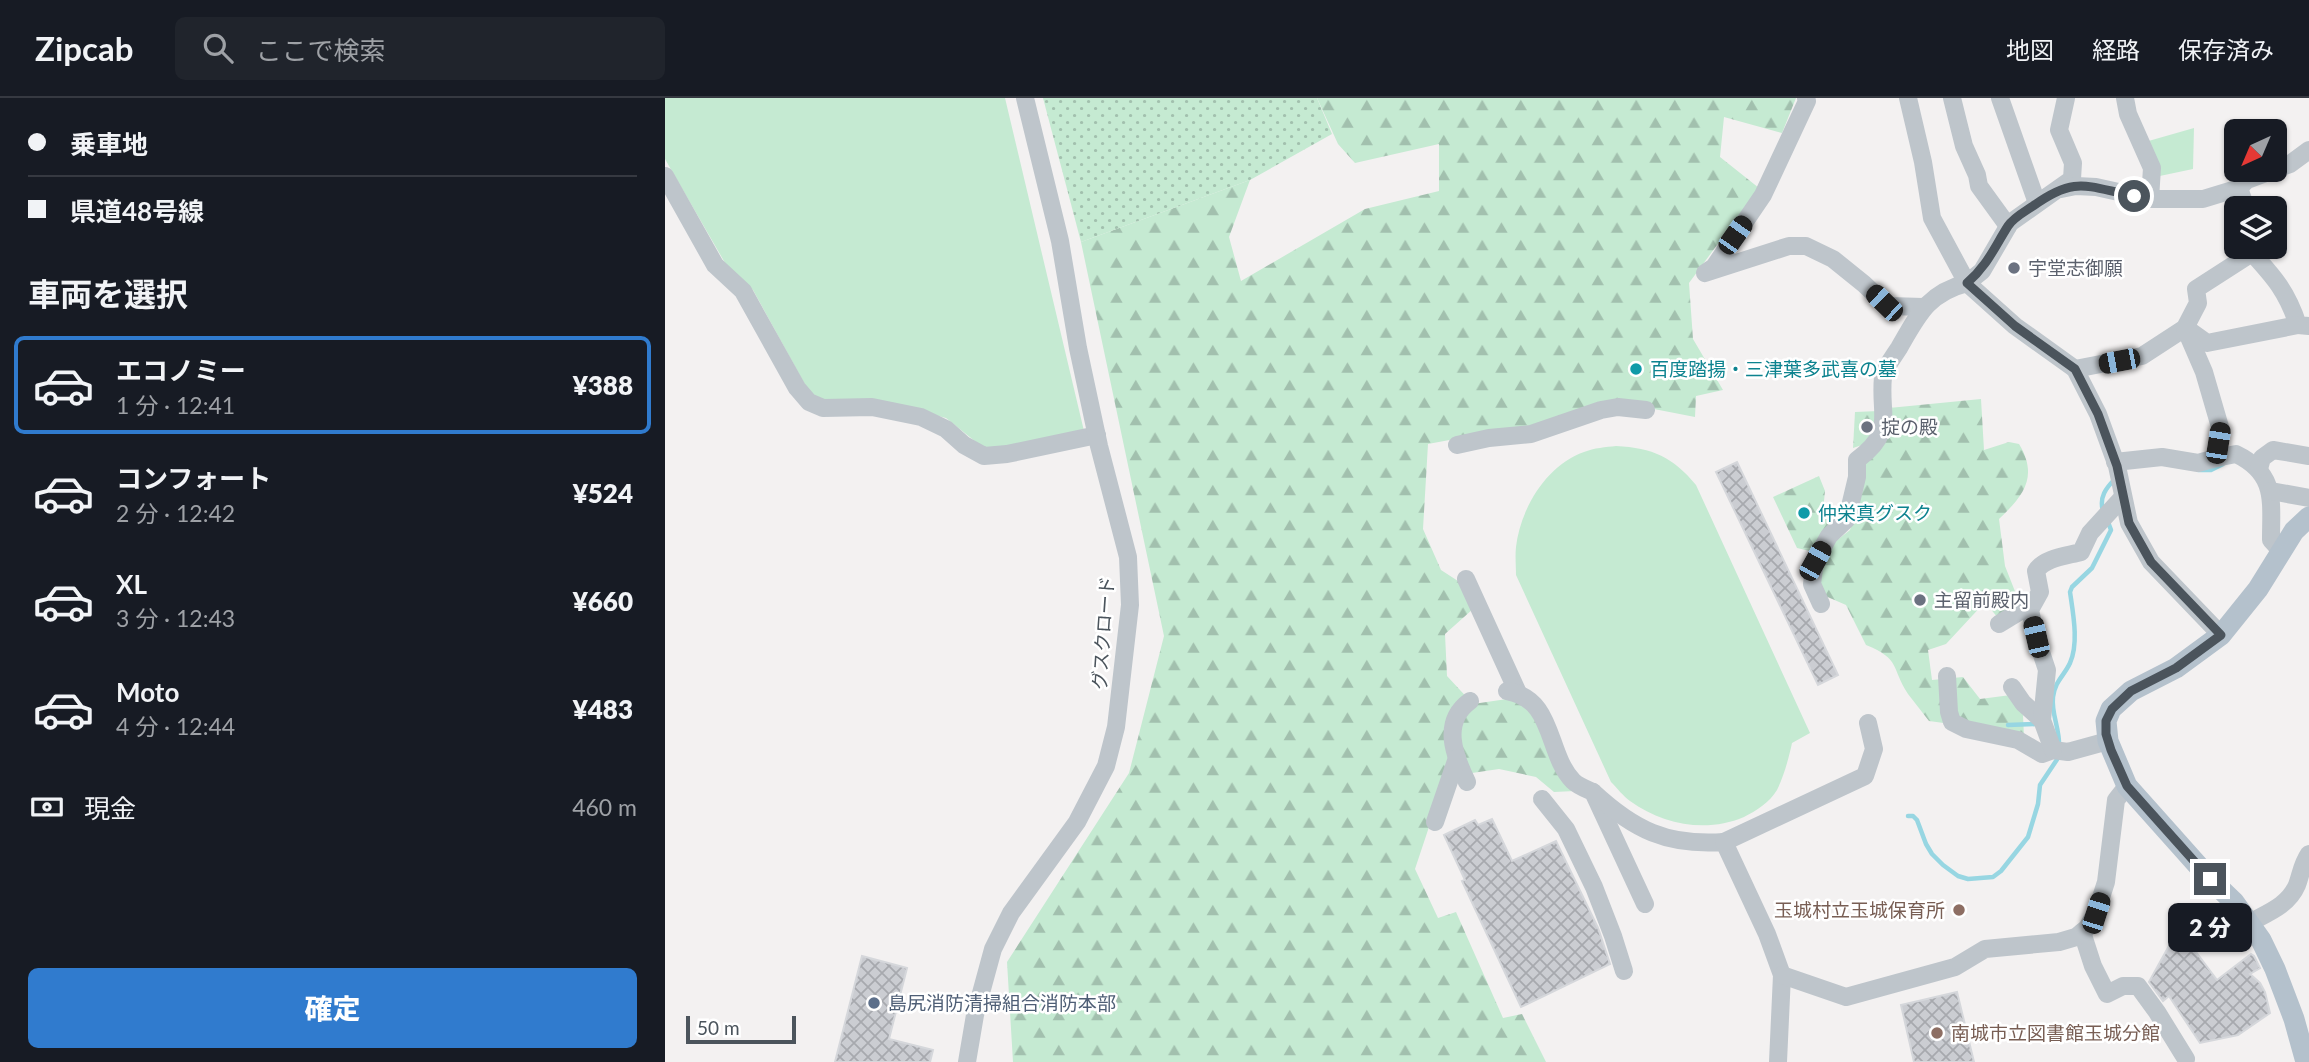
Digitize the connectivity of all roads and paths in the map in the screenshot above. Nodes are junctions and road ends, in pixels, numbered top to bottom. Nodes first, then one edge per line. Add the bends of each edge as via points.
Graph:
1 (1025, 98) edge
2 (1806, 98) edge
3 (1908, 98) edge
4 (1952, 98) edge
5 (2000, 98) edge
6 (2066, 98) edge
7 (2125, 98) edge
8 (2309, 150) edge
9 (665, 176) edge
10 (2239, 188) junction
11 (2057, 189) junction
12 (2242, 196) edge
13 (2150, 199) junction
14 (2037, 203) junction
15 (2008, 226) junction
16 (2238, 259) edge
17 (2259, 259) edge
18 (1967, 283) junction
19 (1923, 307) junction
20 (2304, 326) edge
21 (2185, 328) junction
22 (2075, 369) junction
23 (1646, 410) dead end
24 (1097, 435) junction
25 (1457, 445) dead end
26 (2309, 456) edge
27 (2215, 458) junction
28 (2116, 464) junction
29 (2266, 481) junction
30 (2119, 497) junction
31 (2309, 498) edge
32 (2309, 517) edge
33 (2282, 552) junction
34 (1466, 579) dead end
35 (1821, 604) dead end
36 (2029, 610) junction
37 (1999, 624) dead end
38 (2221, 635) junction
39 (1947, 676) dead end
40 (2012, 687) dead end
41 (1470, 701) dead end
42 (2042, 720) junction
43 (1868, 723) dead end
44 (2108, 741) junction
45 (2058, 751) junction
46 (1457, 758) junction
47 (1467, 782) dead end
48 (2127, 786) junction
49 (1593, 792) junction
50 (1542, 799) dead end
51 (1435, 822) dead end
52 (1724, 842) junction
53 (2309, 854) edge
54 (1645, 904) dead end
55 (2249, 923) junction
56 (2082, 932) junction
57 (1624, 971) dead end
58 (1782, 975) junction
59 (2186, 1059) dead end
60 (967, 1062) edge
61 (1778, 1062) edge
62 (2306, 1062) edge

1 - 24 street, グスクロード via 1060,241
2 - 19 street via 1763,195 1714,267 1705,272 1789,246 1806,246 1833,259 1889,306
3 - 18 street via 1932,218
4 - 15 street via 1979,186
5 - 14 street
6 - 11 street via 2059,130 2073,163 2072,179
7 - 13 street via 2152,168
8 - 10 street
9 - 24 street via 715,265 743,291 809,402 823,408 872,407 921,417 984,456
10 - 12 street
10 - 13 street via 2203,199
11 - 13 street via 2096,187
11 - 14 street
14 - 15 street
15 - 18 street via 1982,271
16 - 21 street via 2196,289 2198,303
17 - 20 street
18 - 19 street via 1951,287
18 - 22 street via 2015,326
19 - 35 street via 1883,374 1884,427 1869,451 1857,460 1847,519 1829,536 1815,561 1812,584
20 - 21 street via 2207,343
21 - 22 street via 2142,356
21 - 27 street via 2220,427
22 - 28 street
23 - 25 street via 1601,410 1531,435
24 - 60 street, グスクロード via 1128,557 1130,582 1116,727 1096,789 1011,913 993,949
26 - 29 street via 2273,450 2262,458
27 - 28 street via 2197,463 2162,457
27 - 29 street via 2236,454
28 - 30 street
29 - 31 street
29 - 33 street via 2271,540
30 - 36 street via 2081,552 2040,565 2036,572 2040,592
30 - 38 street via 2151,562
32 - 33 main road
33 - 38 main road
34 - 49 street via 1513,692 1539,709 1565,771 1576,784
36 - 37 street
36 - 42 street via 2047,670
38 - 44 main road via 2176,668 2131,691 2106,721
39 - 45 street via 1952,722 1966,730 2018,740 2042,754
40 - 42 street
41 - 46 street via 1454,720 1451,736
42 - 45 street
43 - 52 street via 1874,749 1865,776
44 - 45 street
44 - 48 main road
46 - 47 street
46 - 51 street
48 - 55 main road
48 - 56 street via 2116,800 2106,882 2096,913
49 - 52 street via 1648,832 1673,841
49 - 54 street
50 - 57 street via 1566,829 1594,887
52 - 58 street
53 - 55 street via 2291,895 2280,907
55 - 62 main road via 2275,969
56 - 58 street via 2059,942 1985,949 1955,967 1846,997
56 - 59 street via 2107,994 2123,986 2138,986
58 - 61 street

